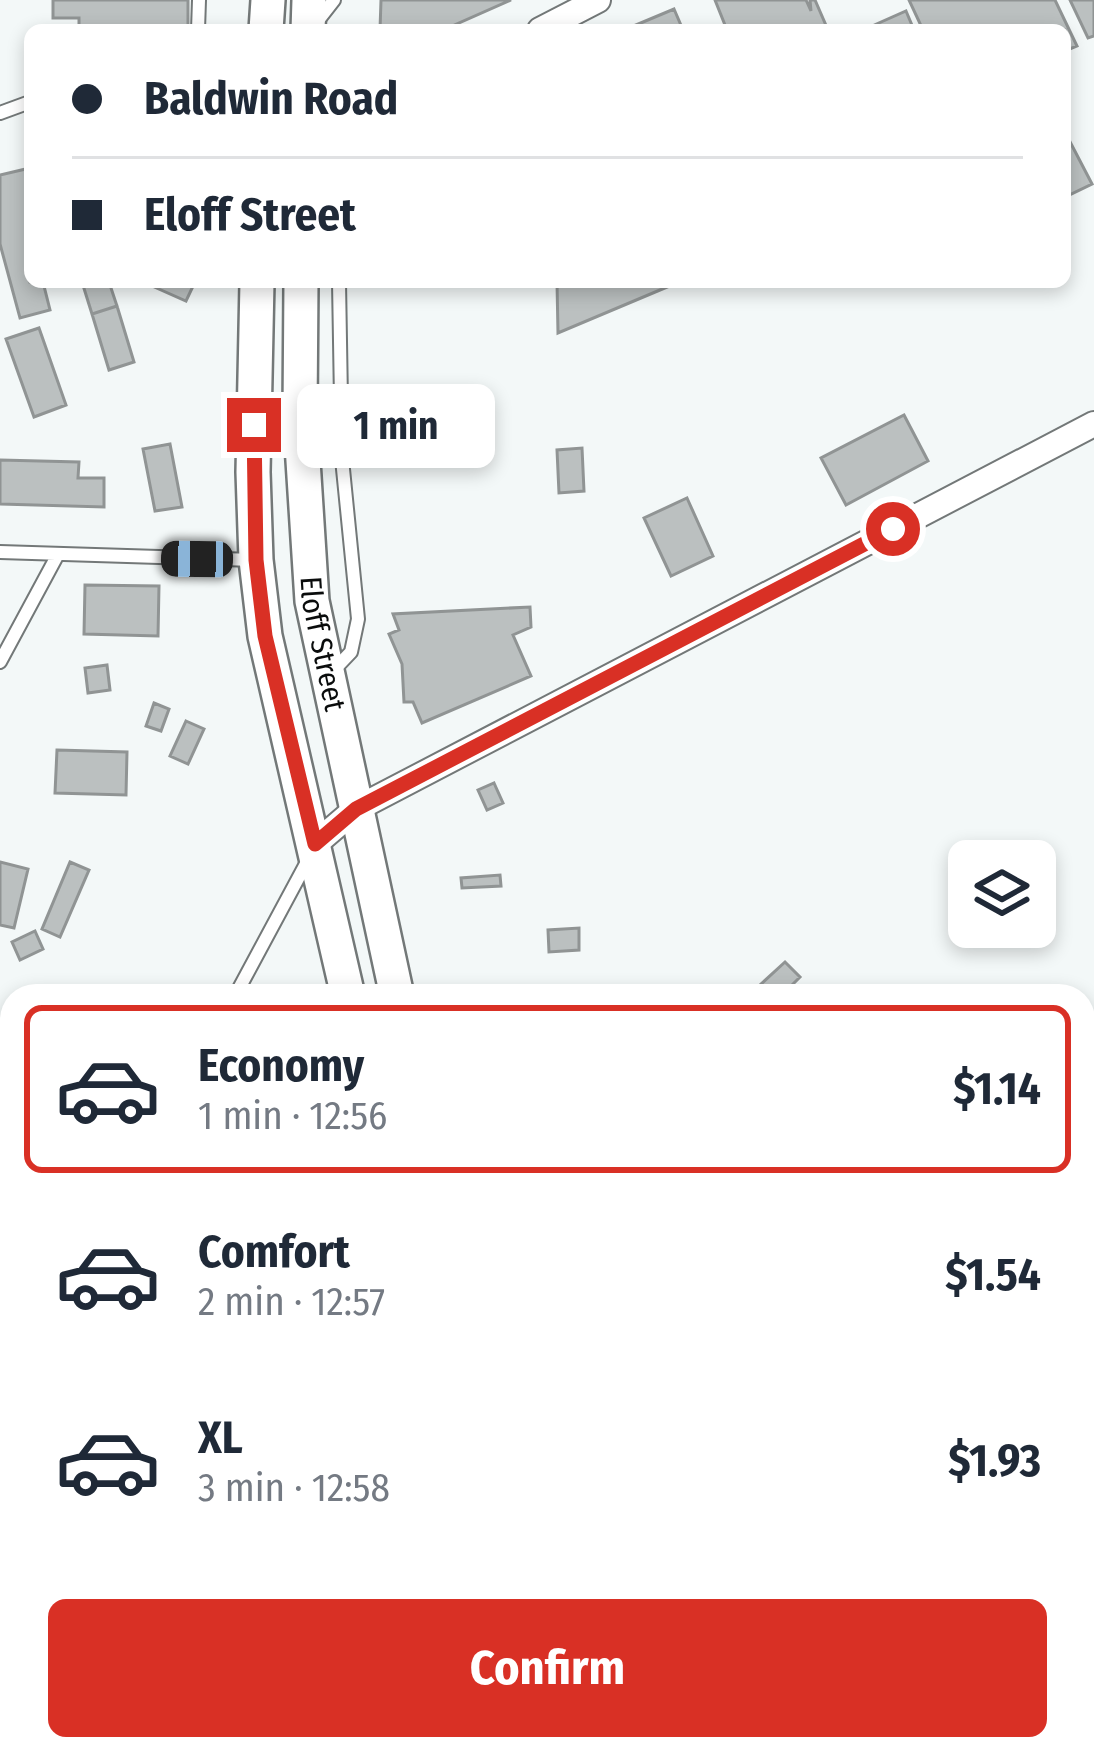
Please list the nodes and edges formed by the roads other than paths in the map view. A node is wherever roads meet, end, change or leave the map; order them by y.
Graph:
1 (334, 0) edge
2 (598, 0) edge
3 (315, 24) edge
4 (552, 24) edge
5 (257, 288) edge
6 (301, 288) edge
7 (339, 288) edge
8 (1094, 424) edge
9 (0, 552) edge
10 (58, 556) junction
11 (256, 560) junction
12 (0, 662) edge
13 (328, 676) junction
14 (356, 809) junction
15 (315, 844) junction
16 (242, 984) edge
17 (345, 984) edge
18 (394, 984) edge

1 - 3 lane
2 - 4 street
5 - 11 street, Eloff Street
6 - 13 street, Eloff Street
7 - 13 lane
8 - 14 street
9 - 10 lane
10 - 11 lane
10 - 12 lane
11 - 15 street, Eloff Street
13 - 14 street, Eloff Street
14 - 15 street
14 - 18 street, Eloff Street
15 - 16 lane
15 - 17 street, Eloff Street

